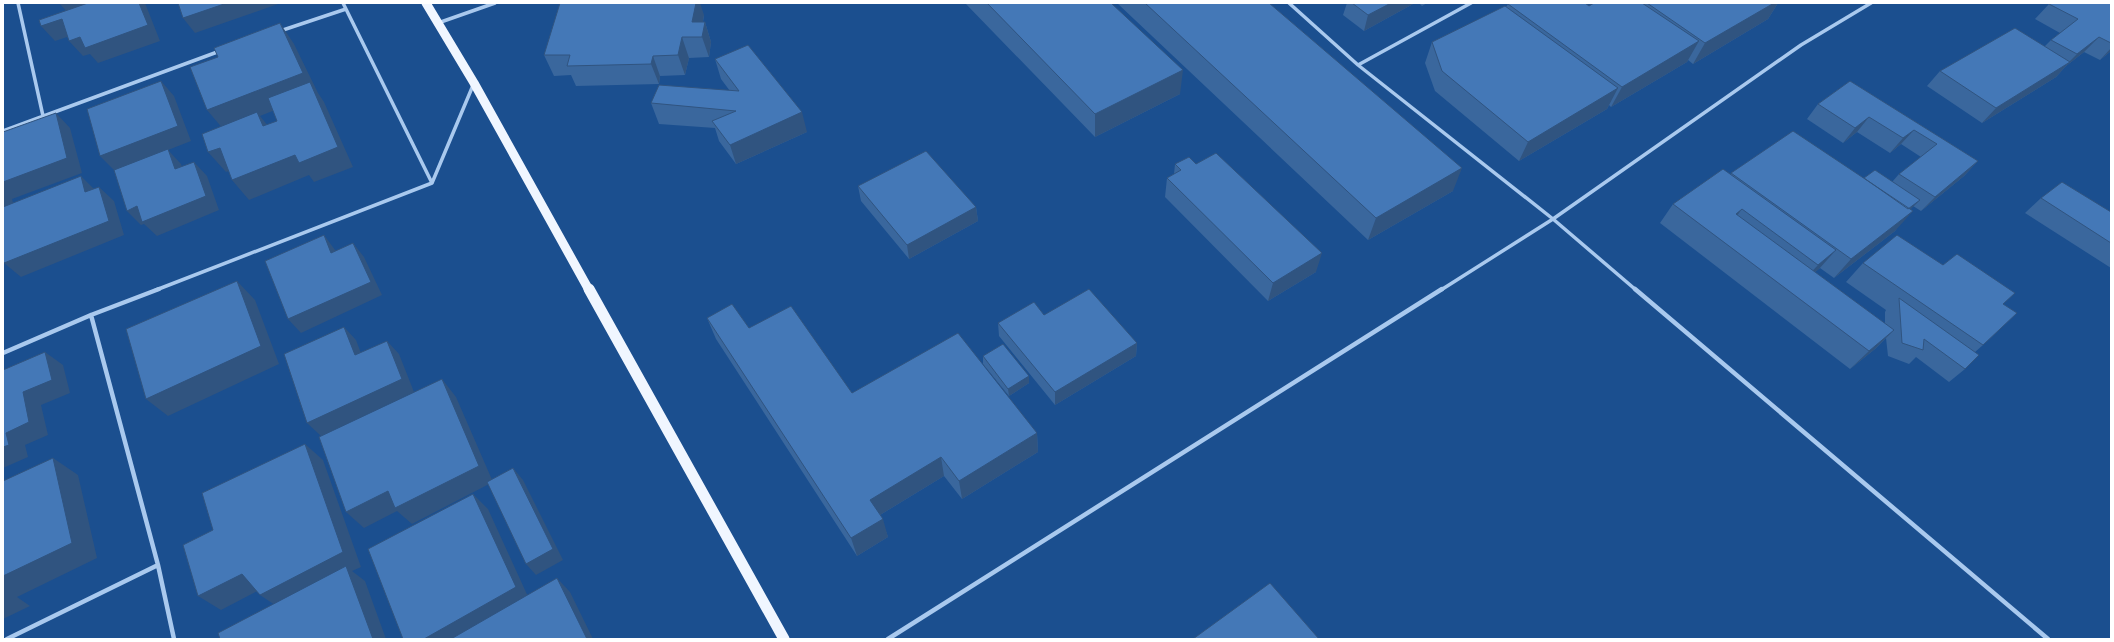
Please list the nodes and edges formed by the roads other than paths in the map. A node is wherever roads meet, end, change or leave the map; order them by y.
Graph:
1 (18, 3) edge
2 (343, 3) edge
3 (426, 3) edge
4 (495, 3) edge
5 (1288, 3) edge
6 (1471, 3) edge
7 (1871, 3) edge
8 (346, 9) junction
9 (437, 24) junction
10 (272, 34) edge
11 (228, 48) edge
12 (1358, 65) junction
13 (474, 83) junction
14 (43, 116) junction
15 (3, 131) edge
16 (432, 183) junction
17 (1553, 219) junction
18 (91, 315) junction
19 (3, 353) edge
20 (158, 566) junction
21 (7, 639) edge
22 (174, 639) edge
23 (784, 639) edge
24 (888, 639) edge
25 (2048, 639) edge

1 - 14 street
2 - 8 street
3 - 9 main road
4 - 9 street
5 - 12 street
6 - 12 street
7 - 17 street
8 - 10 street
8 - 16 street
9 - 13 main road
11 - 14 street
12 - 17 street
13 - 16 street
13 - 23 main road
14 - 15 street
16 - 18 street
17 - 24 street
17 - 25 street
18 - 19 street
18 - 20 street
20 - 21 street
20 - 22 street

